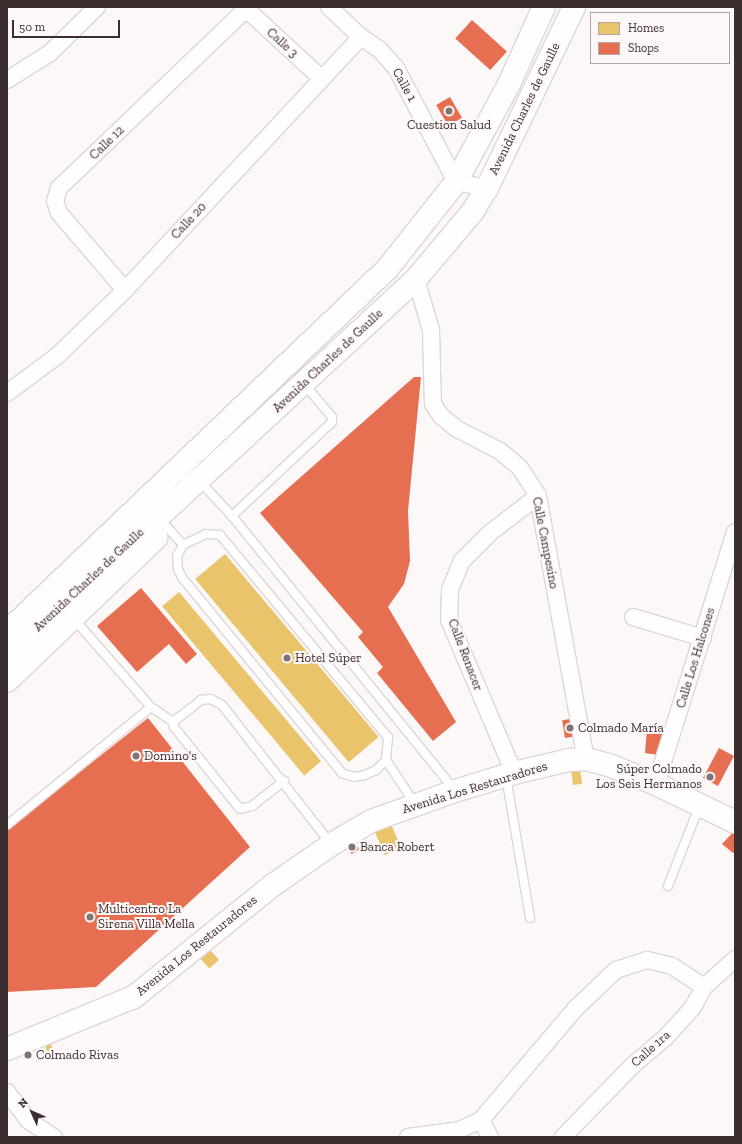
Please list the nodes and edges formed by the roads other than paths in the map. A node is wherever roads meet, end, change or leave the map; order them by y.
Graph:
1 (97, 7) edge
2 (329, 7) edge
3 (544, 7) edge
4 (574, 7) edge
5 (245, 8) edge
6 (361, 37) junction
7 (321, 78) junction
8 (7, 80) edge
9 (456, 182) junction
10 (487, 188) junction
11 (416, 279) junction
12 (125, 290) junction
13 (304, 384) junction
14 (7, 393) edge
15 (206, 458) junction
16 (206, 488) junction
17 (538, 496) junction
18 (232, 516) junction
19 (167, 528) junction
20 (735, 532) edge
21 (183, 545) junction
22 (7, 612) edge
23 (633, 617) dead end
24 (74, 619) junction
25 (7, 632) edge
26 (703, 638) junction
27 (7, 657) edge
28 (7, 681) edge
29 (151, 707) junction
30 (173, 722) junction
31 (586, 759) junction
32 (386, 760) junction
33 (510, 774) junction
34 (284, 781) junction
35 (656, 784) junction
36 (455, 791) junction
37 (415, 804) junction
38 (699, 806) junction
39 (735, 822) edge
40 (7, 825) edge
41 (332, 844) junction
42 (668, 886) dead end
43 (530, 918) dead end
44 (735, 960) edge
45 (704, 987) junction
46 (7, 1049) edge
47 (7, 1092) edge
48 (481, 1120) junction
49 (54, 1137) edge
50 (408, 1137) edge
51 (490, 1137) edge
52 (563, 1137) edge

1 - 8 street
2 - 6 street, Calle 1
3 - 9 main road, Avenida Charles de Gaulle
4 - 10 main road, Avenida Charles de Gaulle
5 - 7 street, Calle 3
5 - 12 street, Calle 12
6 - 7 street, Calle 20
6 - 9 street, Calle 1
7 - 12 street, Calle 20
9 - 10 street
9 - 15 main road, Avenida Charles de Gaulle
10 - 11 main road, Avenida Charles de Gaulle
11 - 13 main road, Avenida Charles de Gaulle
11 - 17 street, Calle Campesino
12 - 14 street, Calle 20
13 - 15 main road, Avenida Charles de Gaulle
13 - 18 lane
15 - 16 main road
15 - 22 main road
15 - 25 main road, Avenida Charles de Gaulle
15 - 27 main road, Avenida Charles de Gaulle
16 - 18 lane
16 - 19 main road
17 - 31 street, Calle Campesino
17 - 33 street, Calle Renacer
18 - 36 lane
19 - 21 lane
19 - 24 main road
20 - 26 street, Calle Los Halcones
21 - 32 lane
21 - 32 lane
23 - 26 street
24 - 28 main road
24 - 29 lane
26 - 35 street, Calle Los Halcones
29 - 30 lane
29 - 40 lane
30 - 34 lane
30 - 34 lane
31 - 33 main road, Avenida Los Restauradores
31 - 35 main road, Avenida Los Restauradores
32 - 37 lane
33 - 36 main road, Avenida Los Restauradores
33 - 43 lane
34 - 41 lane
35 - 38 main road, Avenida Los Restauradores
36 - 37 main road, Avenida Los Restauradores
37 - 41 main road, Avenida Los Restauradores
38 - 39 main road, Avenida Los Restauradores
38 - 42 lane
41 - 46 main road, Avenida Los Restauradores
44 - 45 street, Calle 1ra
45 - 48 street
45 - 52 street, Calle 1ra
47 - 49 street
48 - 50 street
48 - 51 street

